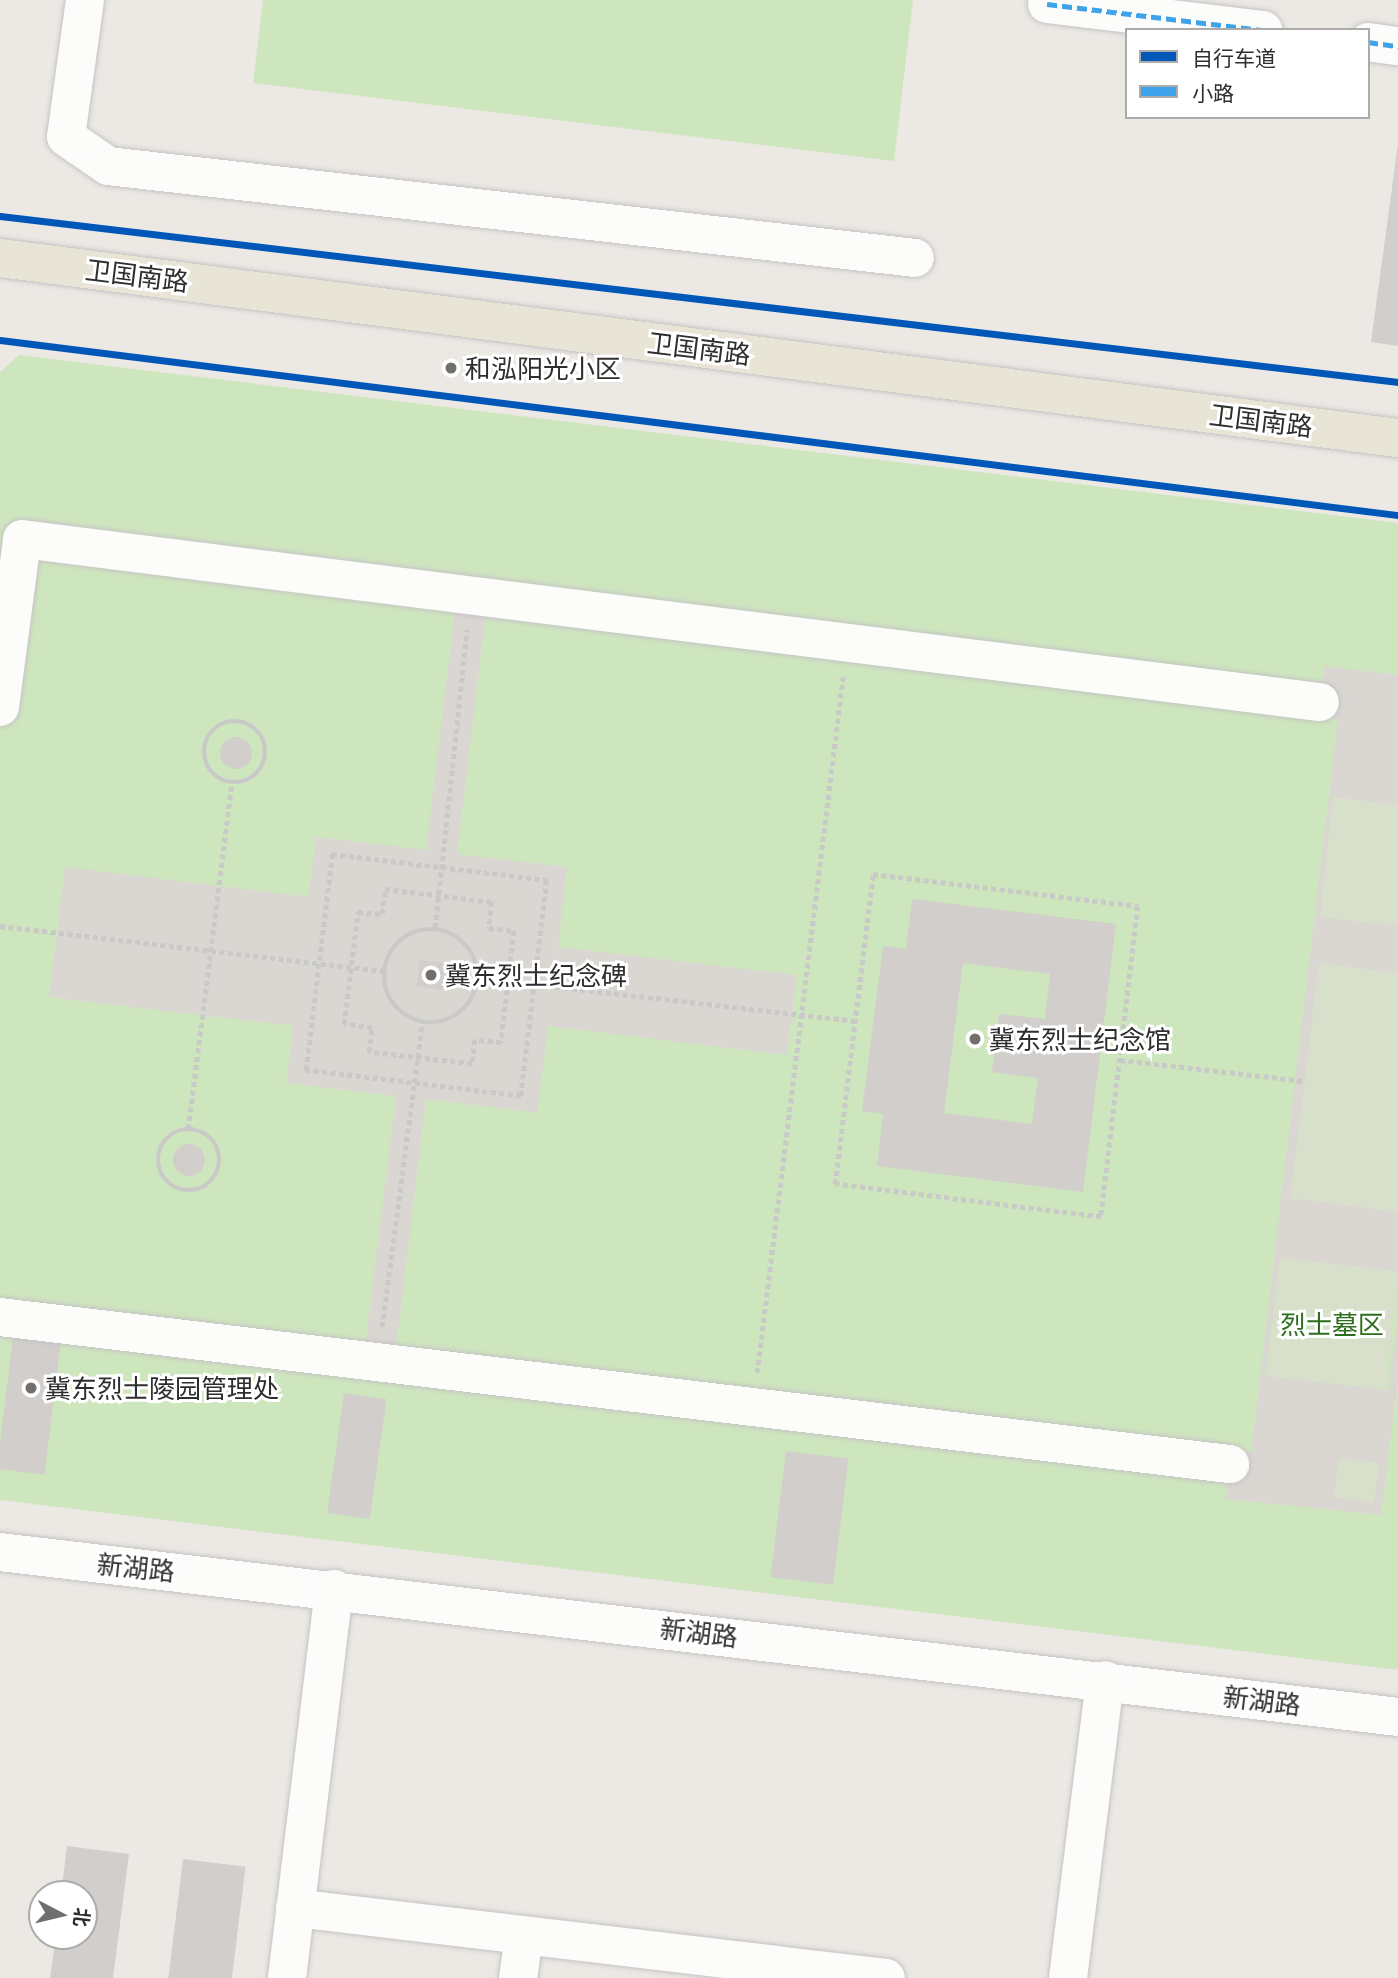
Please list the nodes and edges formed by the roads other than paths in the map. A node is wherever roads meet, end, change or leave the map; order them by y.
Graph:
1 (85, 0) edge
2 (1047, 4) dead end
3 (1246, 28) edge
4 (1370, 42) edge
5 (1398, 46) edge
6 (0, 258) edge
7 (915, 258) dead end
8 (1398, 438) edge
9 (1320, 702) dead end
10 (0, 707) edge
11 (0, 1317) edge
12 (1230, 1464) dead end
13 (0, 1552) edge
14 (334, 1589) junction
15 (1105, 1680) junction
16 (1398, 1717) edge
17 (295, 1908) junction
18 (524, 1936) junction
19 (1058, 1975) edge
20 (286, 1978) edge
21 (518, 1978) edge
22 (886, 1978) edge

1 - 7 street
2 - 3 street
4 - 5 street
6 - 8 main road, 卫国南路
9 - 10 street
11 - 12 street
13 - 14 street, 新湖路
14 - 15 street, 新湖路
14 - 17 street
15 - 16 street, 新湖路
15 - 19 street
17 - 18 street
17 - 20 street
18 - 21 street
18 - 22 street

